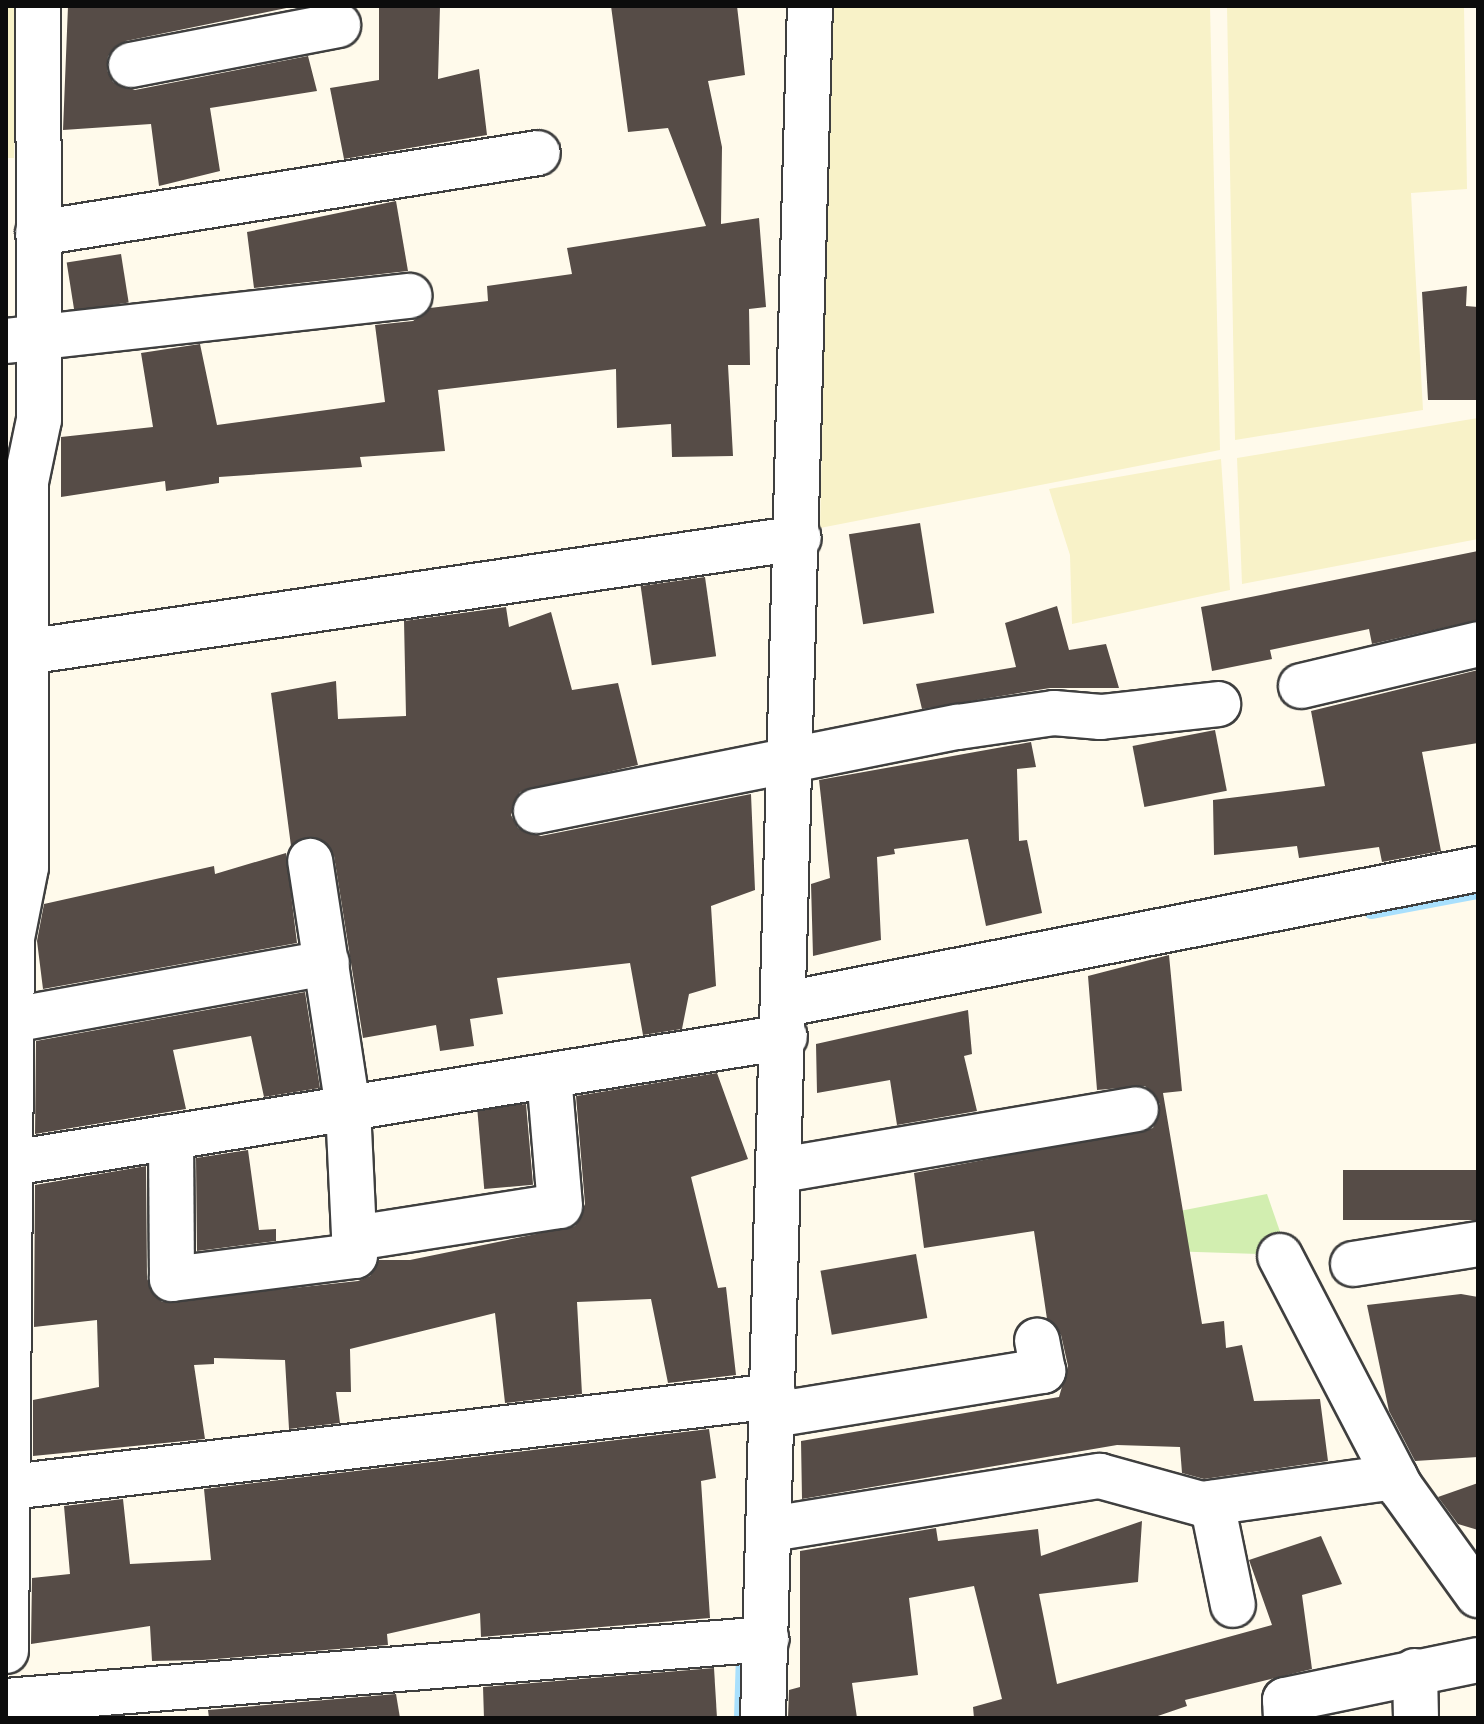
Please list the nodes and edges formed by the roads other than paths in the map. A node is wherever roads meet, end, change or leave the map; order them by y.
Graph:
1 (38, 6) edge
2 (810, 6) edge
3 (338, 29) edge
4 (131, 65) dead end
5 (538, 153) dead end
6 (38, 233) junction
7 (409, 296) dead end
8 (22, 340) edge
9 (799, 538) junction
10 (1478, 644) edge
11 (26, 652) junction
12 (1301, 686) dead end
13 (1218, 704) dead end
14 (792, 764) junction
15 (16, 789) edge
16 (536, 811) dead end
17 (310, 861) dead end
18 (1478, 869) edge
19 (327, 963) junction
20 (12, 1020) junction
21 (786, 1021) junction
22 (549, 1076) junction
23 (348, 1108) junction
24 (1136, 1109) dead end
25 (171, 1137) junction
26 (10, 1153) edge
27 (781, 1170) junction
28 (355, 1238) junction
29 (1478, 1244) edge
30 (1280, 1256) dead end
31 (1353, 1264) dead end
32 (1037, 1341) dead end
33 (773, 1406) junction
34 (8, 1441) edge
35 (1395, 1477) junction
36 (11, 1487) junction
37 (1212, 1503) junction
38 (771, 1529) junction
39 (1478, 1595) edge
40 (1233, 1605) dead end
41 (766, 1639) junction
42 (6, 1651) edge
43 (1478, 1660) edge
44 (1415, 1671) junction
45 (6, 1701) edge
46 (763, 1718) edge
47 (1286, 1718) edge
48 (1416, 1718) edge

1 - 6 street
2 - 9 street
3 - 4 street
5 - 6 street
6 - 8 street
7 - 8 street
8 - 11 street
9 - 11 street
9 - 14 street
10 - 12 street
11 - 15 street
13 - 14 street
14 - 16 street
14 - 21 street
15 - 20 street
17 - 19 street
18 - 21 street
19 - 20 street
19 - 23 street
20 - 26 street
21 - 22 street
21 - 27 street
22 - 23 street
22 - 28 street
23 - 25 street
23 - 28 street
24 - 27 street
25 - 26 street
25 - 28 street
26 - 34 street
27 - 33 street
29 - 31 street
30 - 35 street
32 - 33 street
33 - 36 street
33 - 38 street
34 - 36 street
35 - 37 street
35 - 39 street
36 - 42 street
37 - 38 street
37 - 40 street
38 - 41 street
41 - 45 street
41 - 46 street
43 - 44 street
44 - 47 street
44 - 48 street

